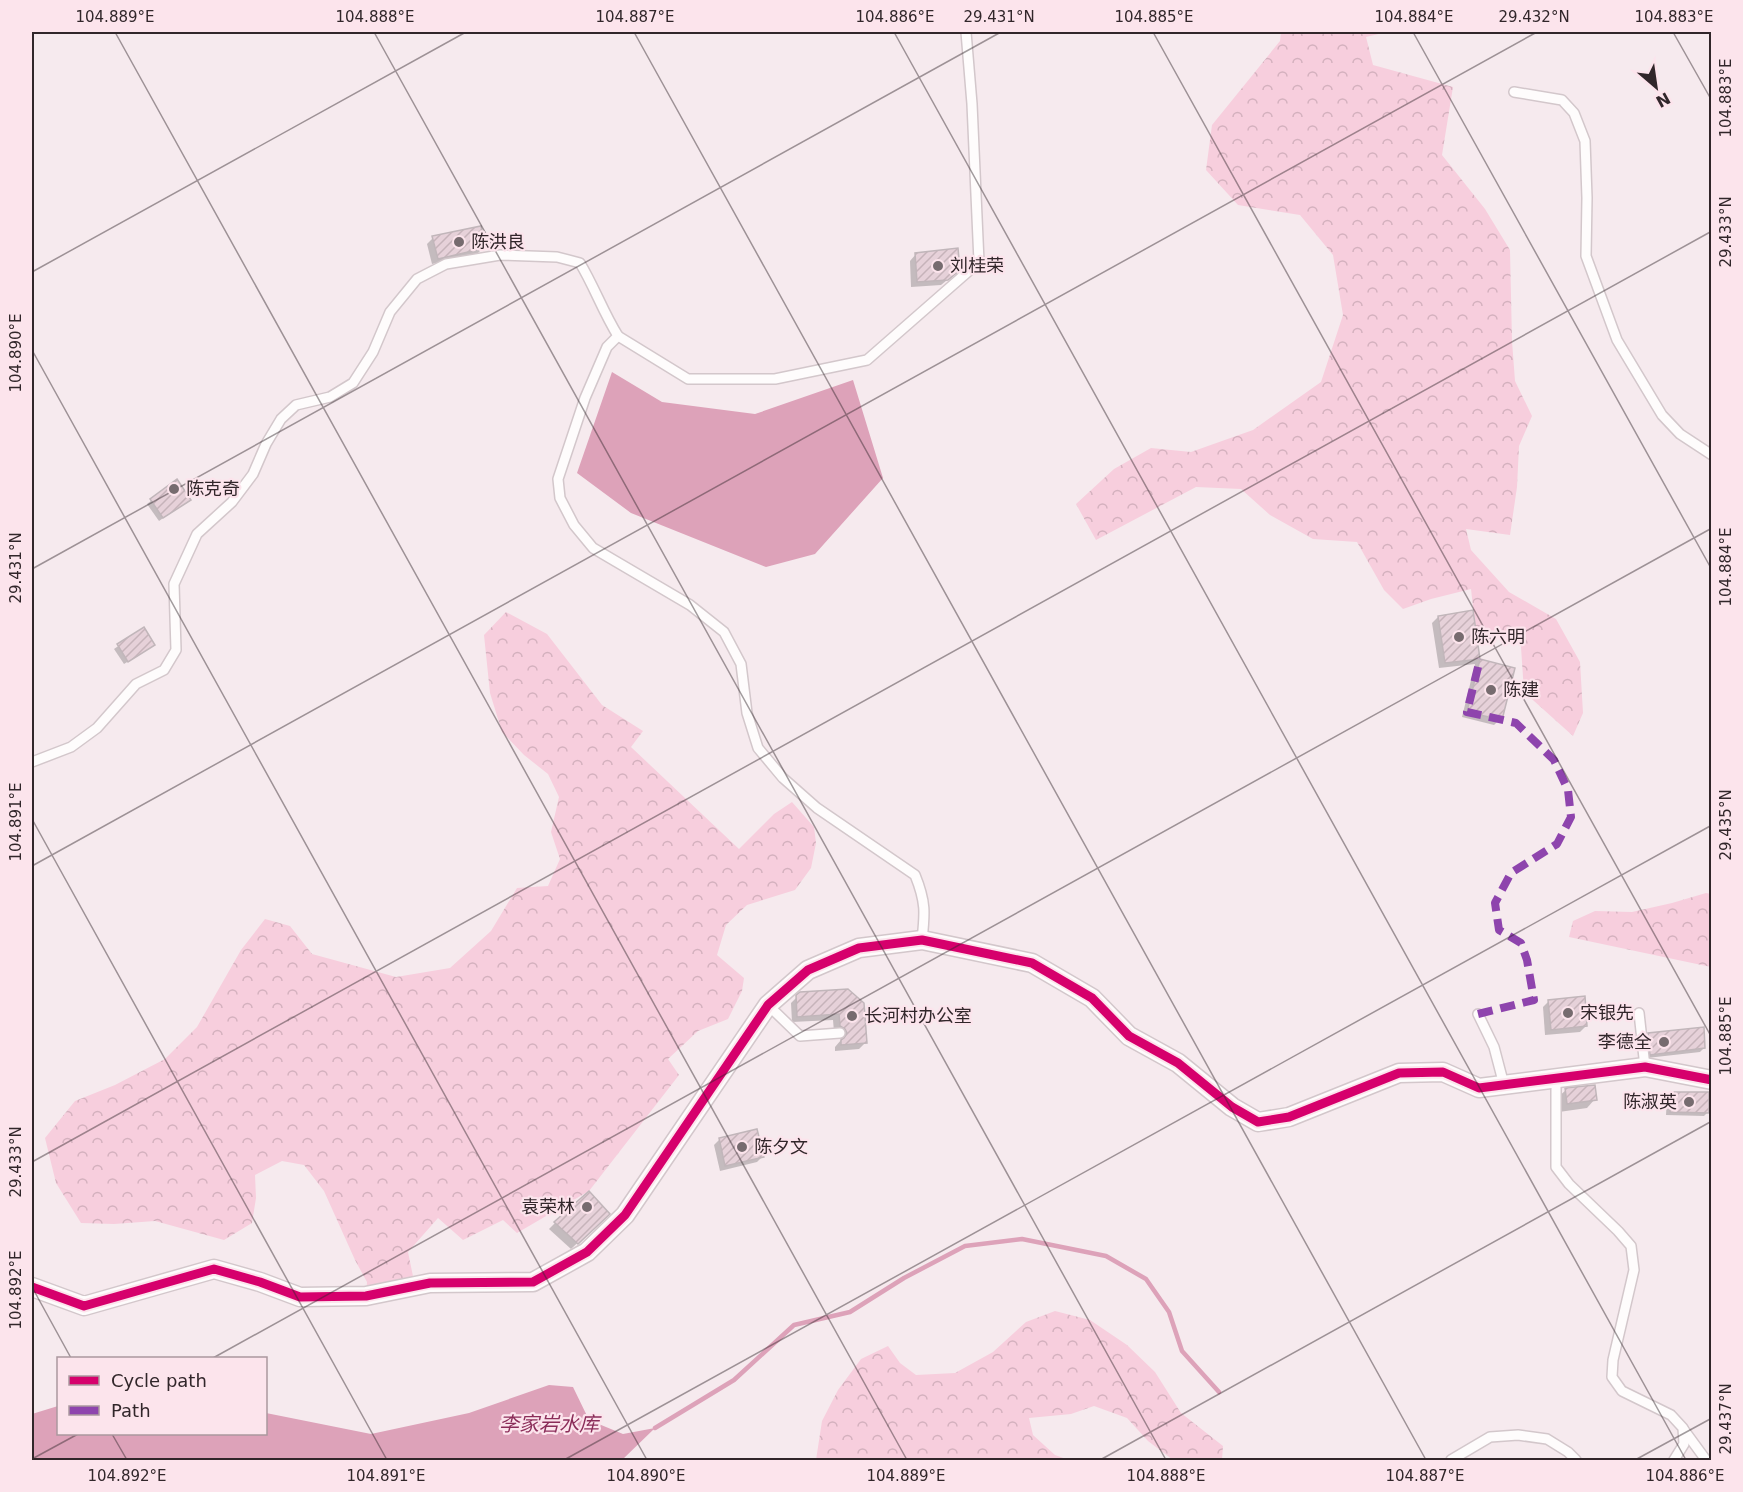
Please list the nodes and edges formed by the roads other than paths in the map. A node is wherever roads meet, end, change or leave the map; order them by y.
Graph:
1 (966, 32) edge
2 (1514, 92) dead end
3 (618, 336) junction
4 (1712, 455) edge
5 (32, 762) edge
6 (922, 940) junction
7 (768, 1005) junction
8 (1639, 1013) dead end
9 (1478, 1014) dead end
10 (840, 1032) dead end
11 (1645, 1067) junction
12 (1556, 1078) junction
13 (1712, 1080) edge
14 (1504, 1084) junction
15 (32, 1287) edge
16 (1683, 1428) junction
17 (1451, 1461) edge
18 (1576, 1461) edge
19 (1674, 1461) edge
20 (1706, 1461) edge

1 - 3 lane
2 - 4 lane
3 - 5 lane
3 - 6 lane
6 - 7 street
6 - 14 street
7 - 10 lane
7 - 15 street
8 - 11 lane
9 - 14 lane
11 - 12 street
11 - 13 street
12 - 14 street
12 - 16 lane
16 - 19 lane
16 - 20 lane
17 - 18 lane

